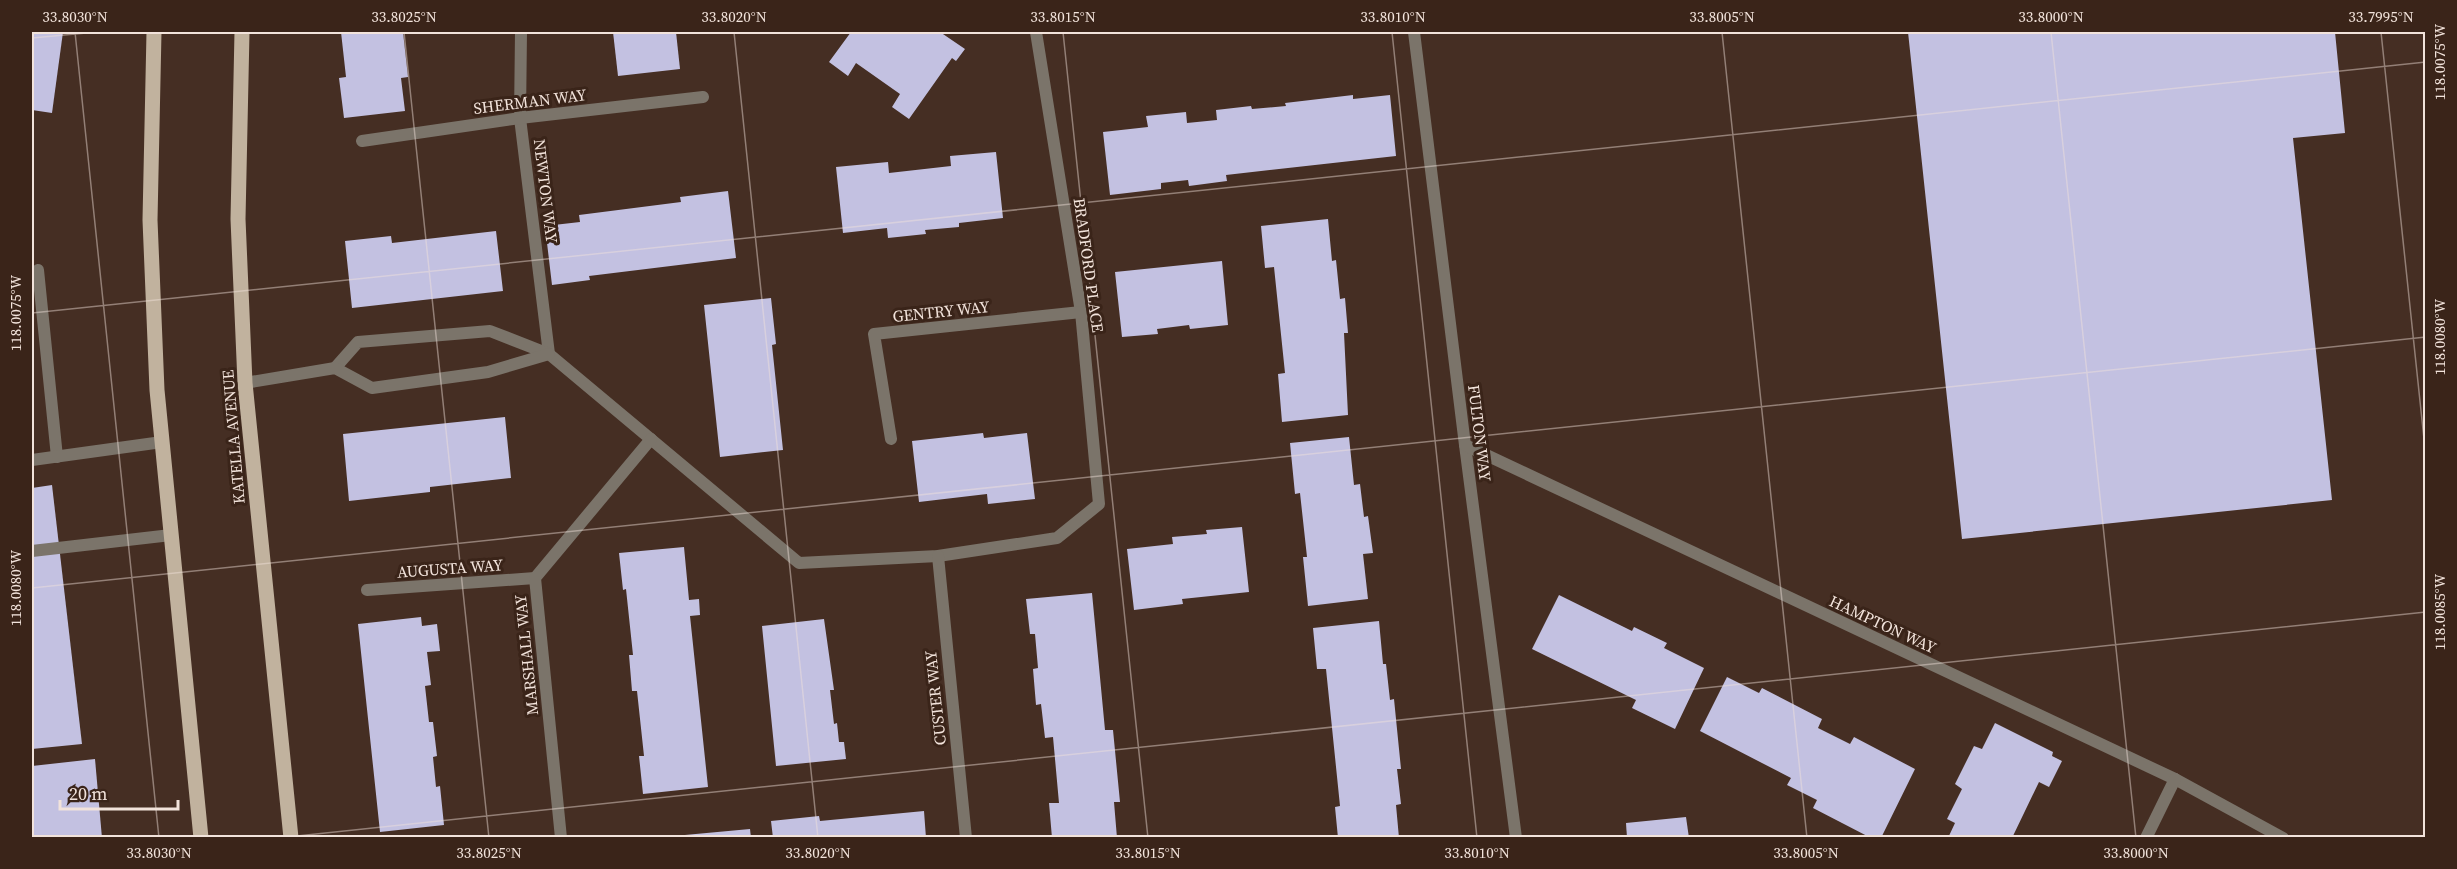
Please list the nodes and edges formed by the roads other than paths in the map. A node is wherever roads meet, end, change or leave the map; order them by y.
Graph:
1 (154, 32) edge
2 (242, 32) edge
3 (521, 32) edge
4 (1035, 32) edge
5 (1414, 32) edge
6 (703, 97) dead end
7 (520, 118) junction
8 (362, 141) dead end
9 (38, 270) dead end
10 (1081, 312) junction
11 (549, 354) junction
12 (335, 368) junction
13 (245, 383) junction
14 (651, 439) junction
15 (891, 439) dead end
16 (162, 442) junction
17 (1465, 446) junction
18 (57, 456) junction
19 (32, 460) edge
20 (171, 535) junction
21 (32, 551) edge
22 (938, 556) junction
23 (535, 578) junction
24 (367, 590) dead end
25 (2175, 779) junction
26 (201, 837) edge
27 (291, 837) edge
28 (561, 837) edge
29 (966, 837) edge
30 (1516, 837) edge
31 (2146, 837) edge
32 (2283, 837) edge

1 - 16 main road
2 - 13 main road, KATELLA AVENUE
3 - 7 street, NEWTON WAY
4 - 10 street, BRADFORD PLACE
5 - 17 street, FULTON WAY
6 - 7 street, SHERMAN WAY
7 - 8 street, SHERMAN WAY
7 - 11 street, NEWTON WAY
9 - 18 street
10 - 15 street, GENTRY WAY
10 - 22 street, BRADFORD PLACE
11 - 12 street
11 - 12 street
11 - 14 street
12 - 13 street
13 - 27 main road, KATELLA AVENUE
14 - 22 street
14 - 23 street, MARSHALL WAY
16 - 18 street
16 - 20 main road
17 - 25 street, HAMPTON WAY
17 - 30 street, FULTON WAY
18 - 19 street
20 - 21 street
20 - 26 main road
22 - 29 street, CUSTER WAY
23 - 24 street, AUGUSTA WAY
23 - 28 street, MARSHALL WAY
25 - 31 street
25 - 32 street, HAMPTON WAY

